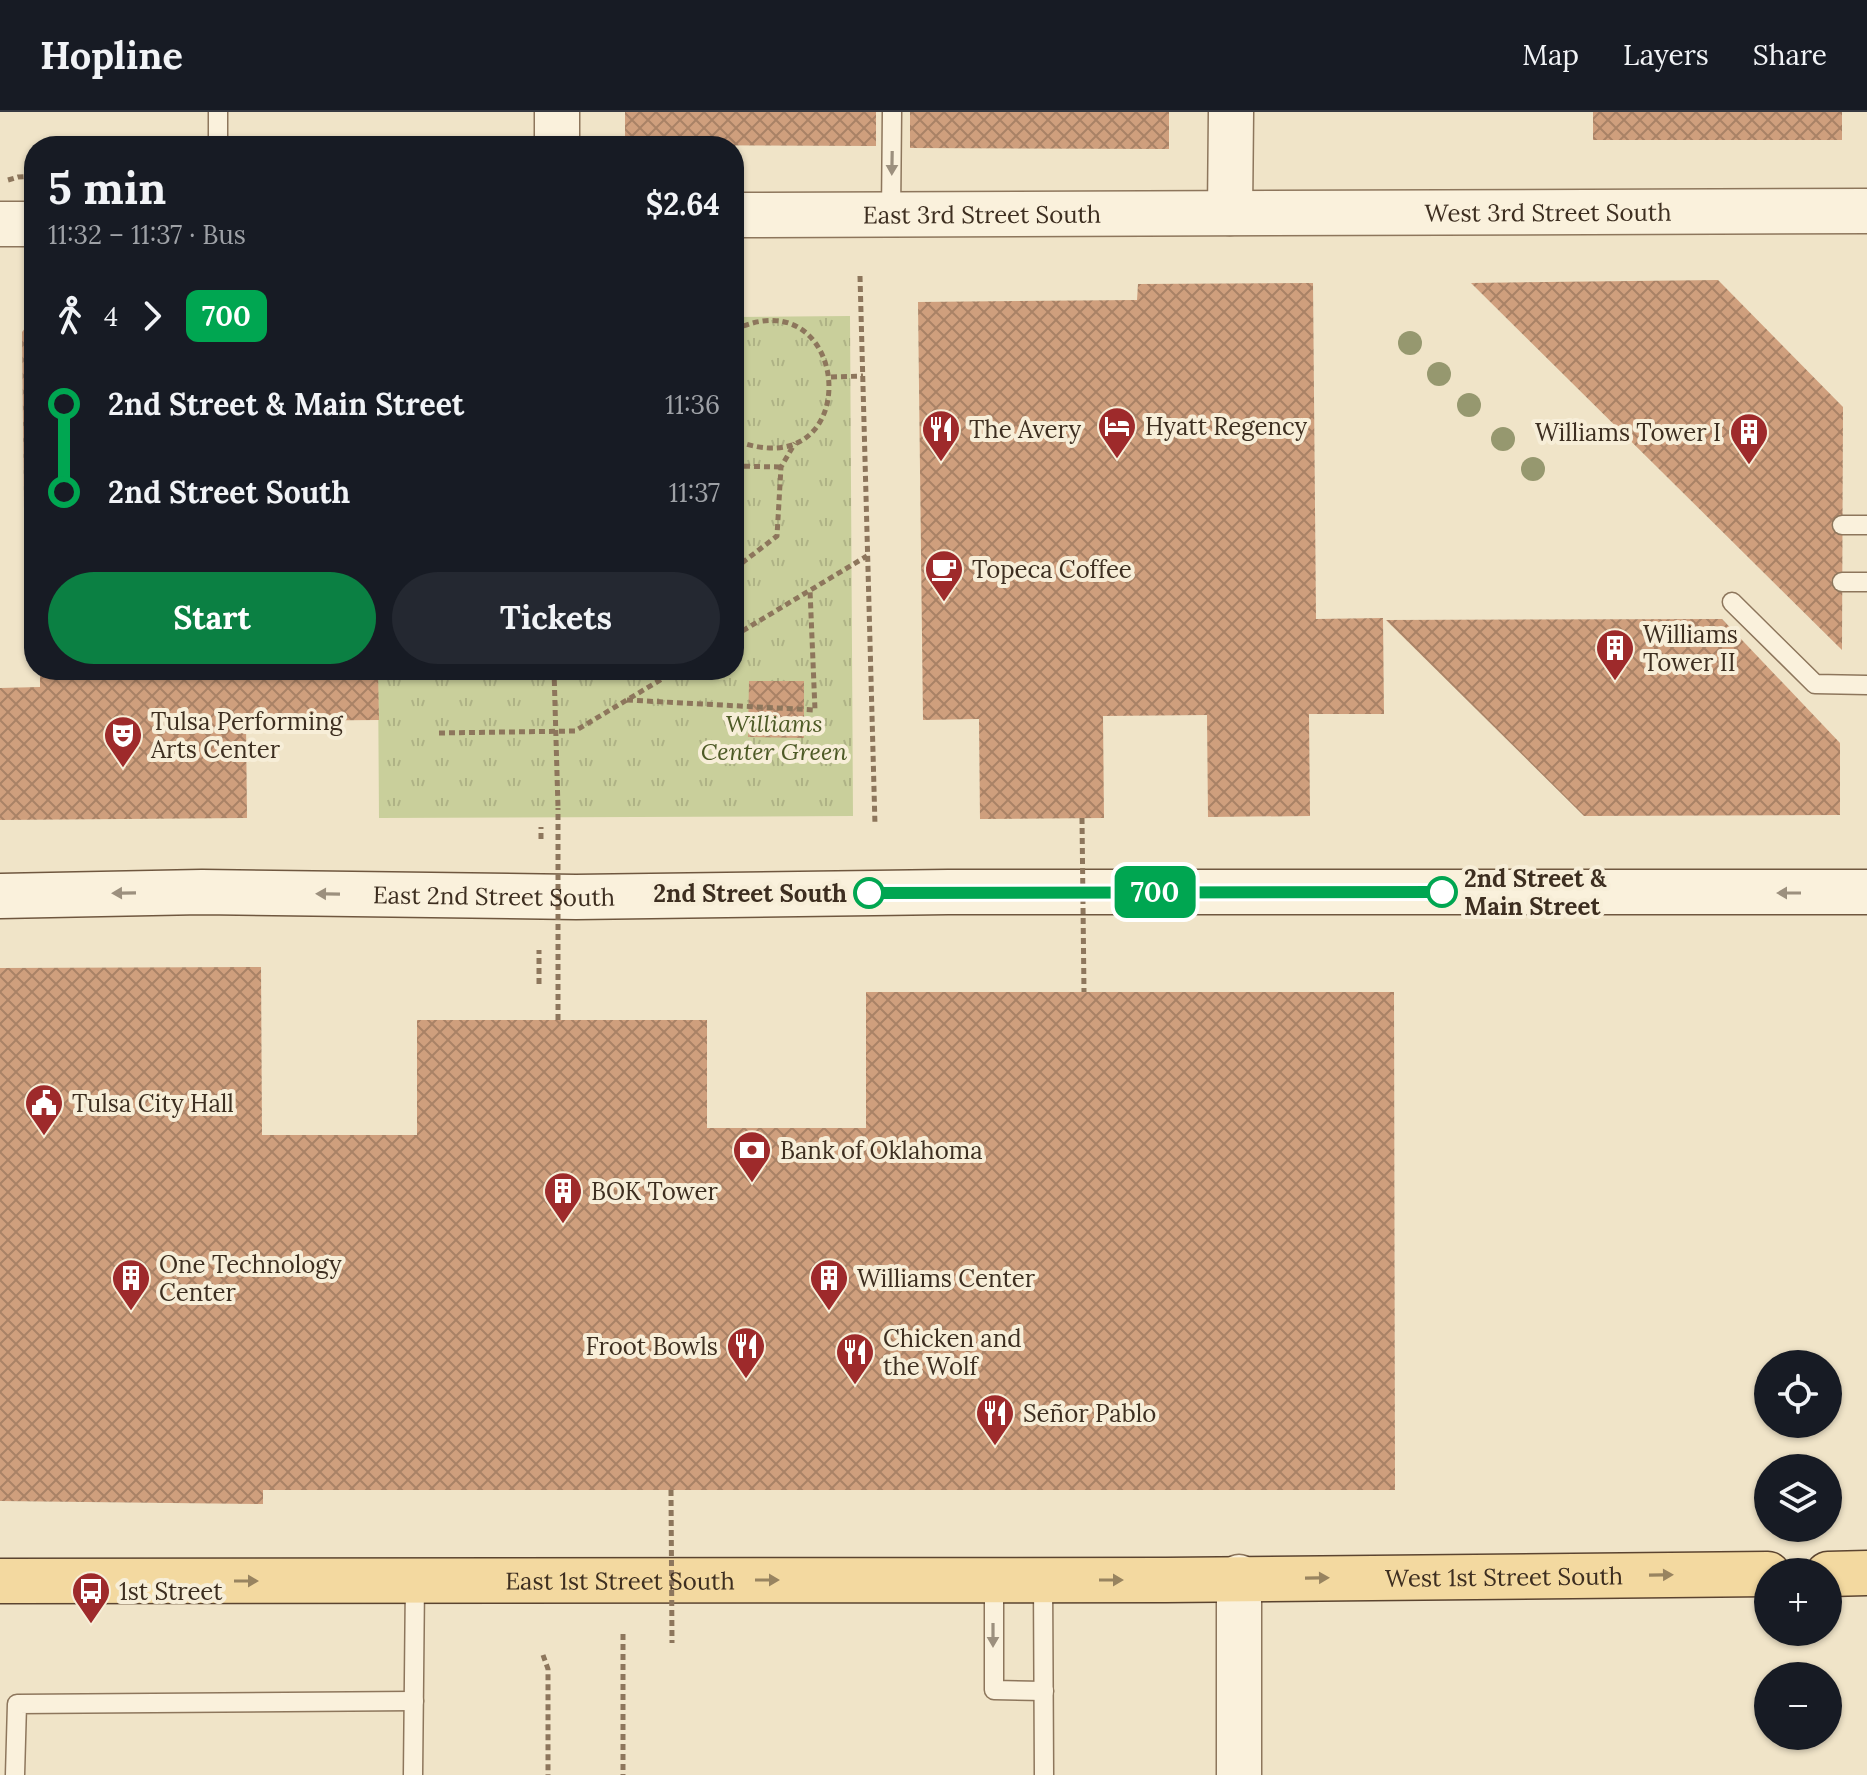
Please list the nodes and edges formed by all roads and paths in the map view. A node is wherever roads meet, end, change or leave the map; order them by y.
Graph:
1 (218, 112) edge
2 (557, 112) edge
3 (892, 112) edge
4 (1231, 112) edge
5 (218, 136) edge
6 (557, 136) edge
7 (24, 177) edge
8 (0, 183) edge
9 (1867, 211) edge
10 (1230, 213) junction
11 (891, 214) junction
12 (744, 215) edge
13 (0, 224) edge
14 (24, 224) edge
15 (860, 276) dead end
16 (744, 326) edge
17 (863, 376) junction
18 (831, 377) junction
19 (795, 443) junction
20 (744, 444) edge
21 (744, 466) edge
22 (781, 467) junction
23 (1842, 525) dead end
24 (1867, 525) edge
25 (868, 555) junction
26 (744, 561) edge
27 (1842, 582) dead end
28 (1867, 582) edge
29 (810, 590) junction
30 (1732, 602) dead end
31 (744, 630) edge
32 (554, 680) edge
33 (660, 680) edge
34 (1867, 685) edge
35 (627, 700) junction
36 (439, 733) dead end
37 (557, 733) junction
38 (1082, 818) dead end
39 (875, 825) dead end
40 (541, 827) dead end
41 (541, 839) dead end
42 (1867, 892) edge
43 (0, 896) edge
44 (539, 950) dead end
45 (539, 984) dead end
46 (1084, 992) dead end
47 (558, 1020) dead end
48 (671, 1490) dead end
49 (1867, 1573) edge
50 (1754, 1574) edge
51 (1842, 1574) edge
52 (1239, 1577) junction
53 (994, 1580) junction
54 (1043, 1580) junction
55 (0, 1581) edge
56 (415, 1581) junction
57 (623, 1634) dead end
58 (672, 1643) dead end
59 (543, 1655) dead end
60 (1044, 1691) junction
61 (414, 1701) junction
62 (15, 1775) edge
63 (413, 1775) edge
64 (548, 1775) edge
65 (623, 1775) edge
66 (1044, 1775) edge
67 (1239, 1775) edge

1 - 5 lane
2 - 6 main road
3 -> 11 lane
4 - 10 main road
7 - 8 path
9 - 10 main road, West 3rd Street South
10 - 11 main road, East 3rd Street South
11 - 12 main road, East 3rd Street South
13 - 14 main road
15 - 17 path
16 - 18 path
17 - 18 path
17 - 25 path
18 - 19 path
19 - 20 path
19 - 22 path
21 - 22 path
22 - 26 path
23 - 24 lane
25 - 29 path
25 - 39 path
27 - 28 lane
29 - 31 path
29 - 35 path
30 - 34 lane
32 - 37 path
33 - 35 path
35 - 37 path
36 - 37 path
37 - 47 path, bridge
38 - 46 path, bridge
40 - 41 path
42 -> 43 main road, East 2nd Street South
44 - 45 path
48 - 58 path, bridge
49 - 51 main road
52 -> 50 main road, West 1st Street South
54 -> 52 main road, East 1st Street South
52 - 67 main road
53 - 54 main road, East 1st Street South
56 -> 53 main road, East 1st Street South
53 -> 60 lane
54 - 60 lane
55 -> 56 main road, East 1st Street South
56 - 61 lane
57 - 65 path
59 - 64 path
60 - 66 lane
61 - 62 lane
61 - 63 lane

